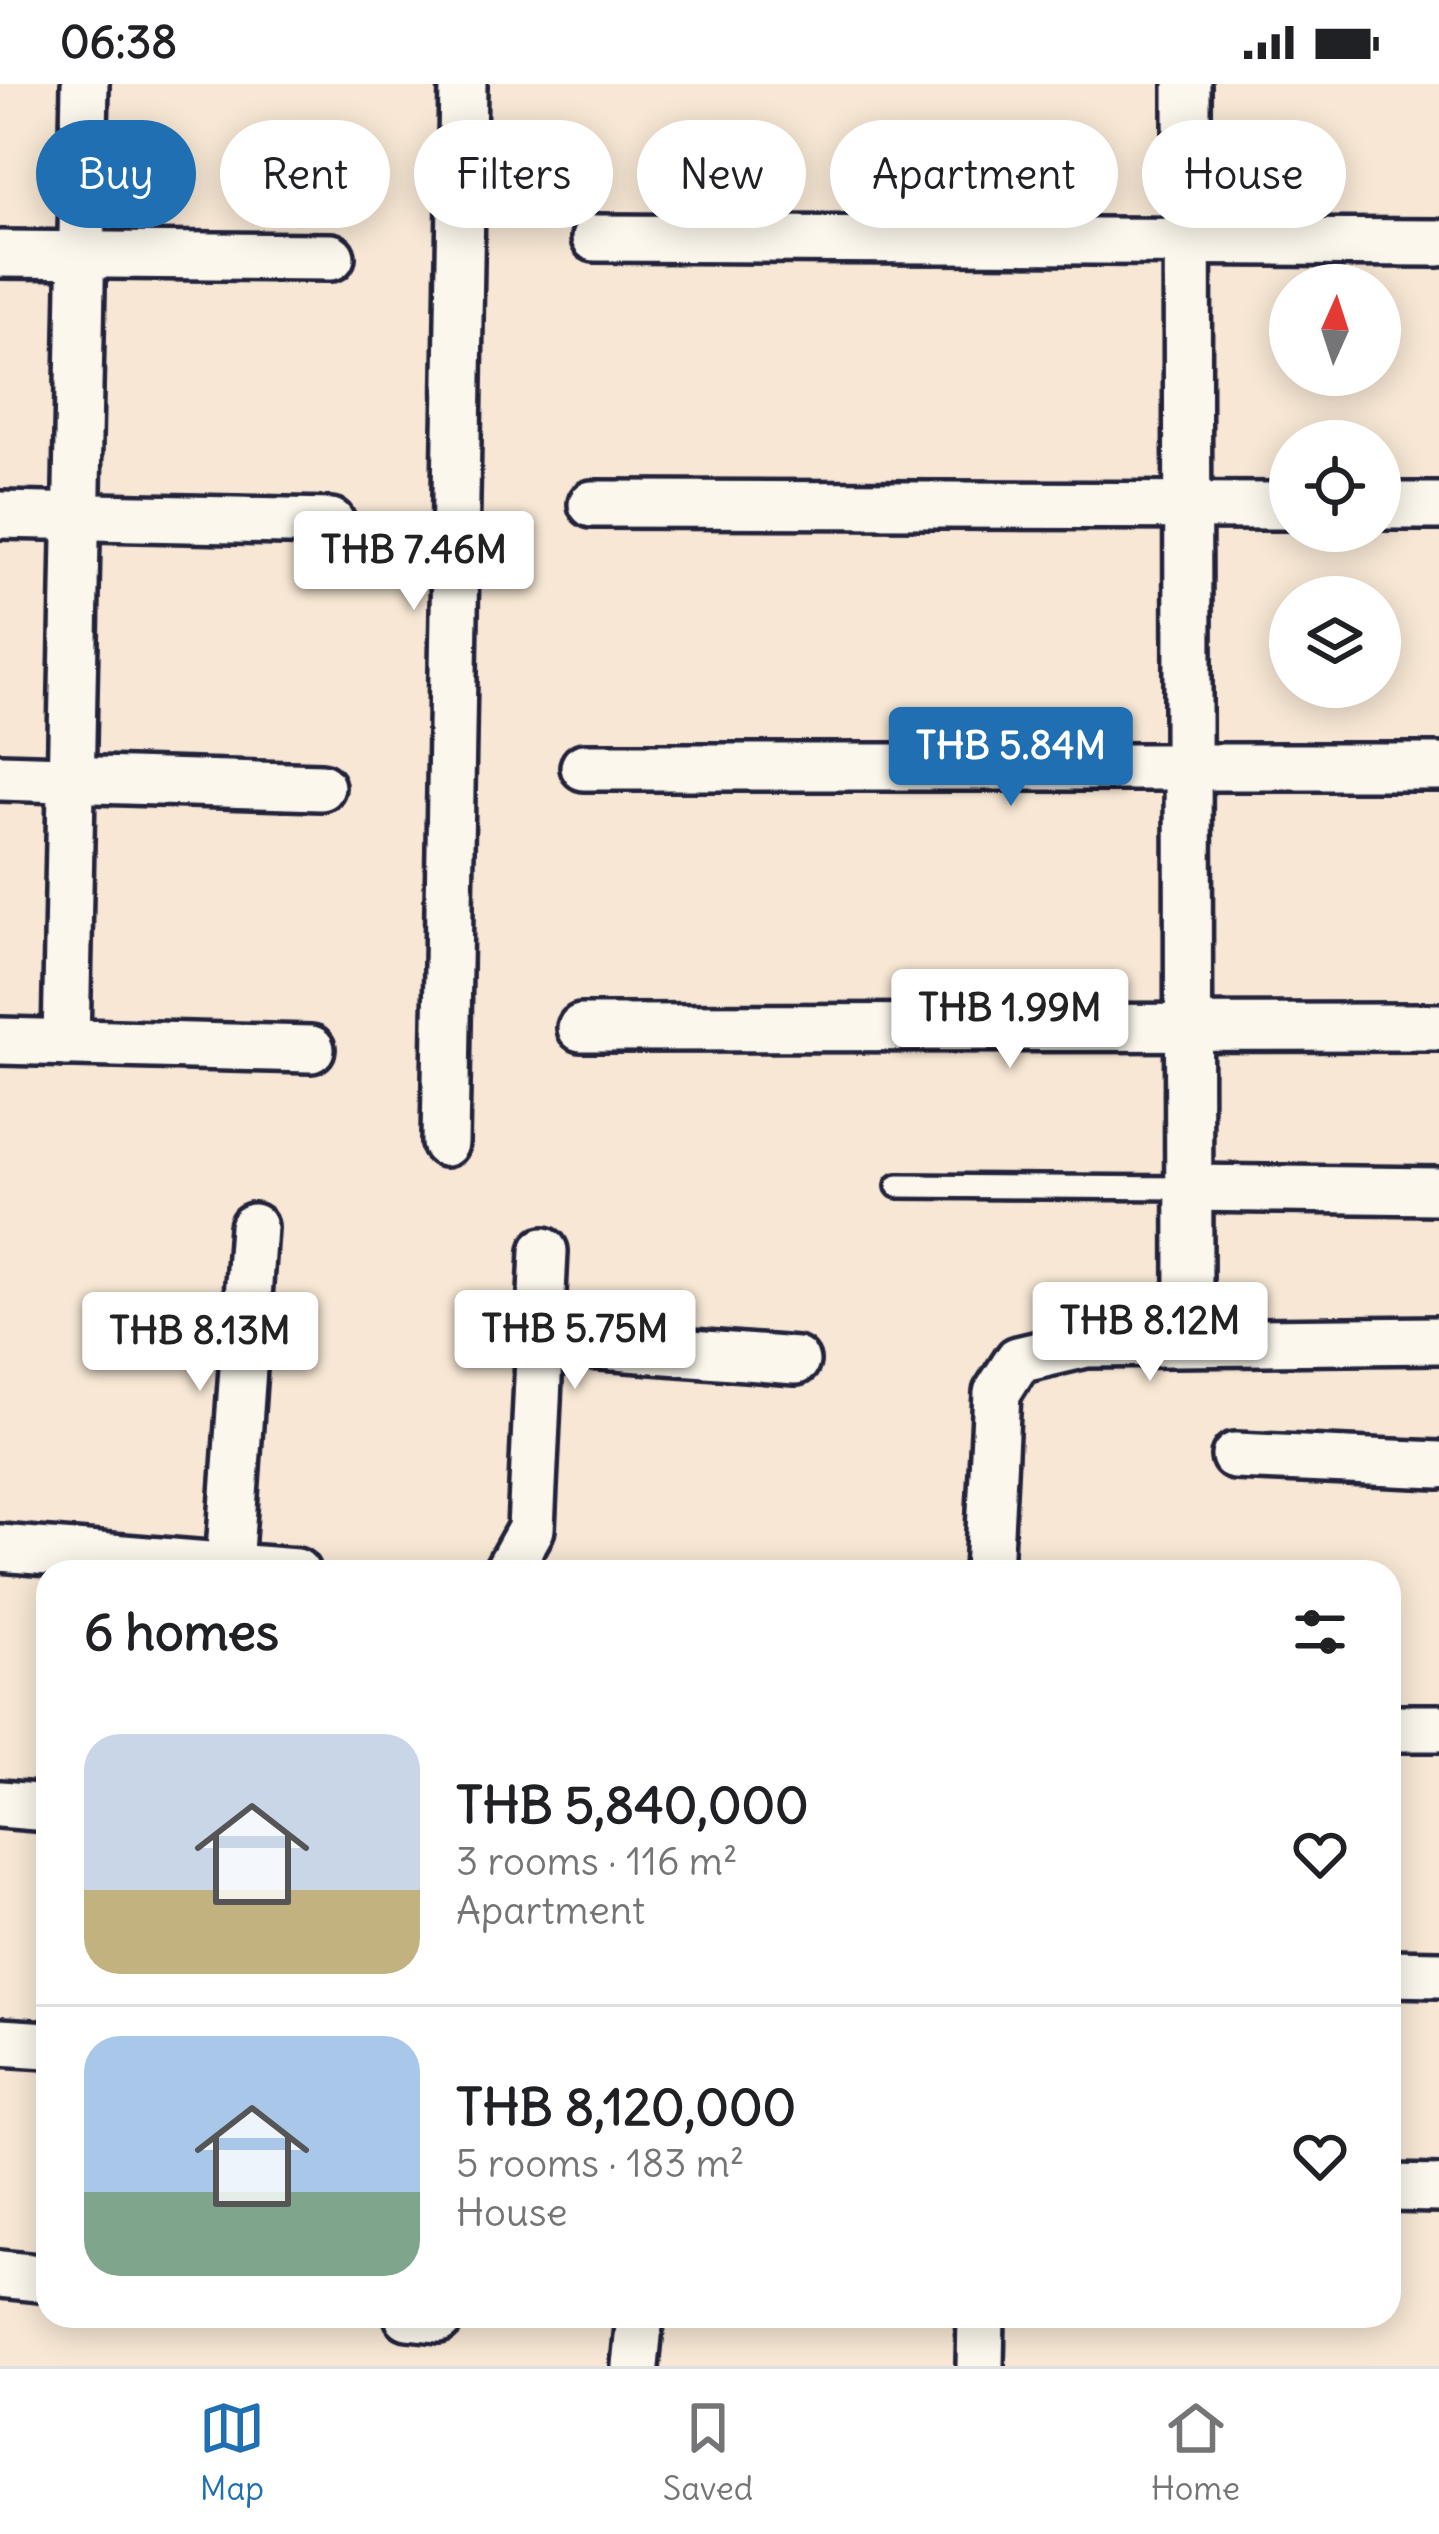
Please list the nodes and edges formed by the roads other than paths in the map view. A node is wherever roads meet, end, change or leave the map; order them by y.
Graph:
1 (85, 84) edge
2 (464, 84) edge
3 (1187, 84) edge
4 (595, 238) dead end
5 (1188, 244) junction
6 (1439, 244) edge
7 (0, 254) edge
8 (80, 256) junction
9 (331, 257) dead end
10 (592, 504) dead end
11 (1188, 506) junction
12 (1269, 506) edge
13 (1401, 506) edge
14 (1439, 506) edge
15 (0, 514) edge
16 (76, 516) junction
17 (331, 522) dead end
18 (584, 767) dead end
19 (1439, 767) edge
20 (1188, 769) junction
21 (0, 777) edge
22 (71, 778) junction
23 (321, 787) dead end
24 (1439, 1027) edge
25 (581, 1028) dead end
26 (1188, 1031) junction
27 (0, 1041) edge
28 (66, 1043) junction
29 (311, 1049) dead end
30 (445, 1143) dead end
31 (898, 1186) dead end
32 (1188, 1188) junction
33 (1439, 1191) edge
34 (253, 1228) dead end
35 (544, 1251) dead end
36 (1189, 1319) dead end
37 (1439, 1340) edge
38 (536, 1341) junction
39 (796, 1361) dead end
40 (1235, 1456) dead end
41 (1439, 1466) edge
42 (0, 1548) edge
43 (145, 1560) edge
44 (229, 1560) edge
45 (513, 1560) edge
46 (989, 1560) edge
47 (1401, 1728) edge
48 (1439, 1728) edge
49 (0, 1804) edge
50 (36, 1807) edge
51 (1401, 1973) edge
52 (1439, 1974) edge
53 (0, 2042) edge
54 (36, 2044) edge
55 (1401, 2188) edge
56 (1439, 2189) edge
57 (0, 2274) edge
58 (36, 2278) edge
59 (639, 2328) edge
60 (981, 2328) edge
61 (635, 2366) edge
62 (980, 2366) edge

1 - 8 street
2 - 30 street
3 - 5 street
4 - 5 street
5 - 6 street
5 - 11 street
7 - 8 street
8 - 9 street
8 - 16 street
10 - 11 street
11 - 12 street
11 - 20 street
13 - 14 street
15 - 16 street
16 - 17 street
16 - 22 street
18 - 20 street
19 - 20 street
20 - 26 street
21 - 22 street
22 - 23 street
22 - 28 street
24 - 26 street
25 - 26 street
26 - 32 street
27 - 28 street
28 - 29 street
31 - 32 lane
32 - 33 street
32 - 36 street
34 - 44 street
35 - 38 street
37 - 46 street
38 - 39 street
38 - 45 street
40 - 41 street
42 - 43 street
47 - 48 street
49 - 50 street
51 - 52 street
53 - 54 street
55 - 56 street
57 - 58 street
59 - 61 street
60 - 62 street

